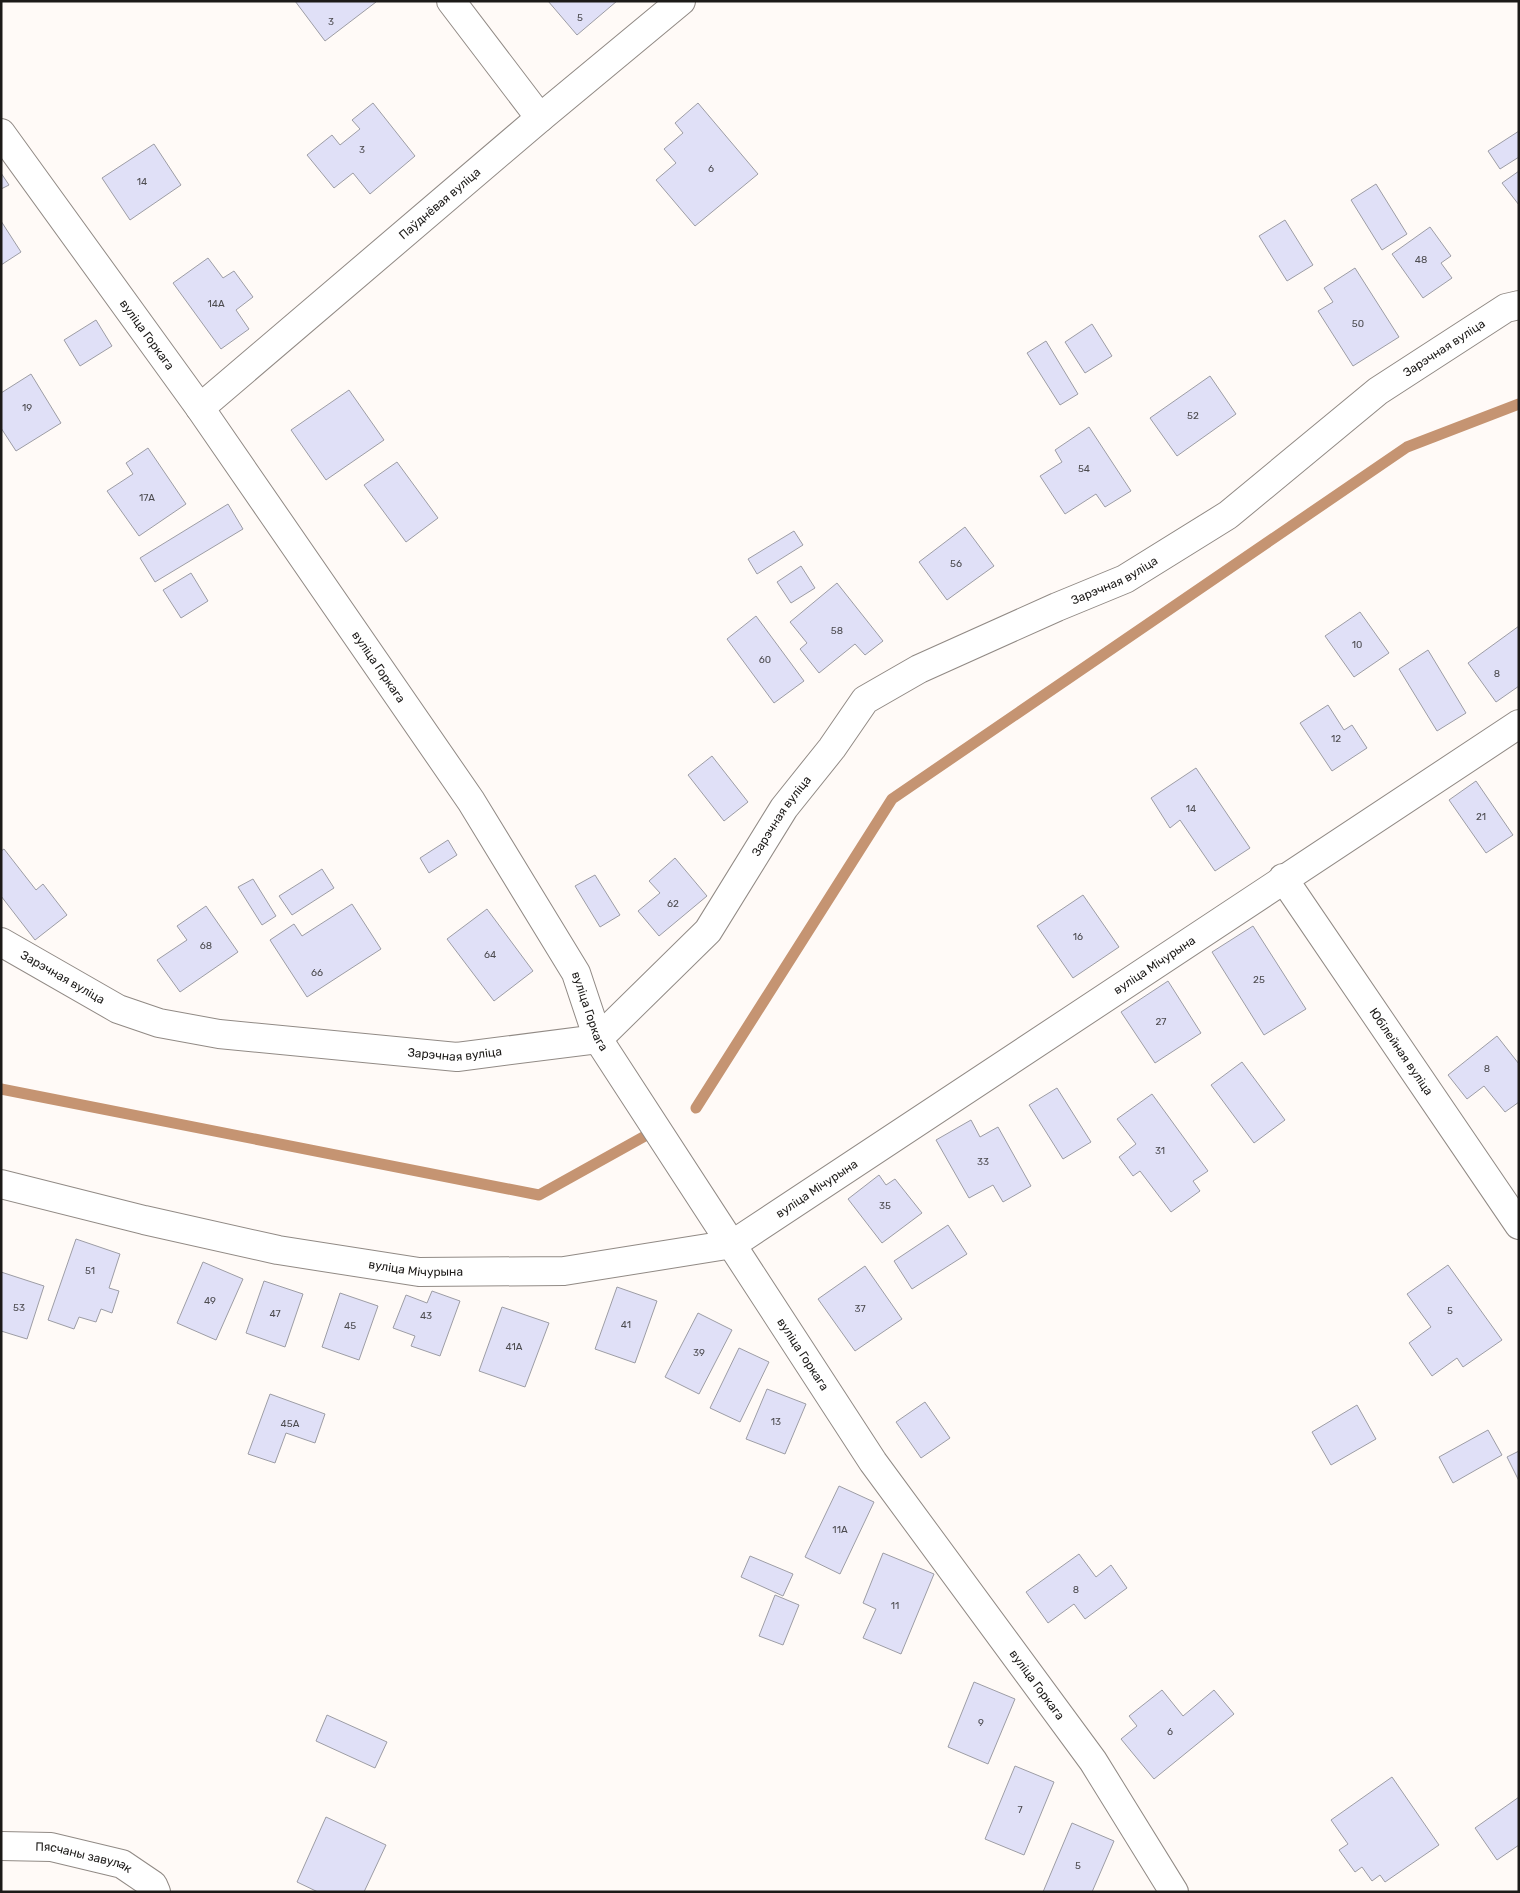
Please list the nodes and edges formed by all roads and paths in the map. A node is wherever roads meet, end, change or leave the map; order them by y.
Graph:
1 (450, 1) edge
2 (681, 1) edge
3 (540, 118) junction
4 (1, 133) edge
5 (1519, 304) edge
6 (200, 408) junction
7 (1519, 724) edge
8 (1283, 878) junction
9 (1, 942) edge
10 (598, 1039) junction
11 (1, 1184) edge
12 (1519, 1225) edge
13 (733, 1244) junction
14 (1, 1846) edge
15 (156, 1892) edge
16 (1174, 1892) edge

1 - 3 street
2 - 3 street, Паўднёвая вуліца
3 - 6 street, Паўднёвая вуліца
4 - 6 street, вуліца Горкага
5 - 10 street, Зарэчная вуліца
6 - 10 street, вуліца Горкага
7 - 8 street, вуліца Мічурына
8 - 12 street, Юбілейная вуліца
8 - 13 street, вуліца Мічурына
9 - 10 street, Зарэчная вуліца
10 - 13 street, вуліца Горкага
11 - 13 street, вуліца Мічурына
13 - 16 street, вуліца Горкага
14 - 15 street, Пясчаны завулак

